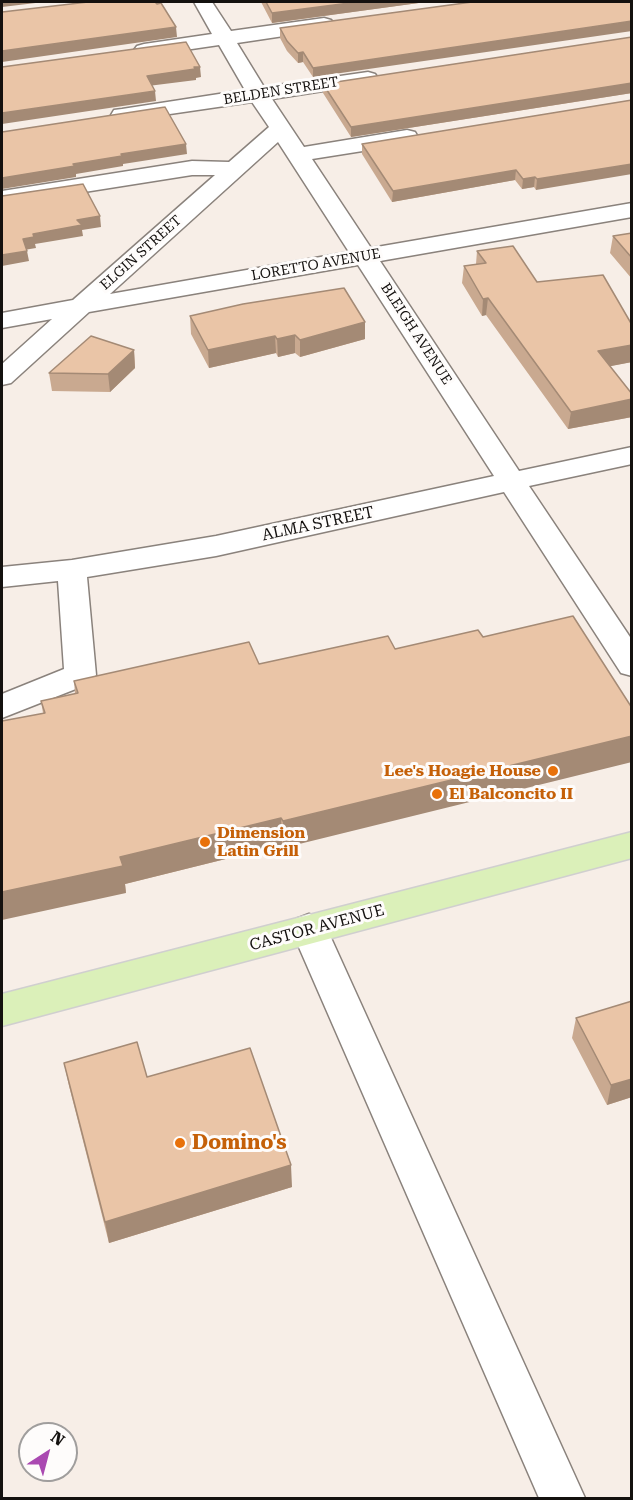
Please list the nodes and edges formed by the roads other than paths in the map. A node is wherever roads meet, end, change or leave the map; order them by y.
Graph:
1 (202, 2) edge
2 (348, 21) edge
3 (226, 39) junction
4 (129, 52) edge
5 (385, 75) edge
6 (258, 94) junction
7 (106, 117) edge
8 (281, 128) junction
9 (424, 134) edge
10 (299, 155) junction
11 (235, 169) junction
12 (2, 198) edge
13 (632, 210) edge
14 (366, 257) junction
15 (82, 306) junction
16 (2, 320) edge
17 (2, 377) edge
18 (632, 455) edge
19 (512, 480) junction
20 (72, 570) junction
21 (2, 577) edge
22 (632, 665) edge
23 (2, 707) edge
24 (632, 845) edge
25 (309, 929) junction
26 (2, 1010) edge
27 (562, 1498) edge

1 - 3 street, BLEIGH AVENUE
2 - 3 street
3 - 4 street
3 - 6 street, BLEIGH AVENUE
5 - 6 street, BELDEN STREET
6 - 7 street, BELDEN STREET
6 - 8 street, BLEIGH AVENUE
8 - 10 street, BLEIGH AVENUE
8 - 11 street, ELGIN STREET
9 - 10 street
10 - 14 street, BLEIGH AVENUE
11 - 12 street
11 - 15 street, ELGIN STREET
13 - 14 street, LORETTO AVENUE
14 - 15 street, LORETTO AVENUE
14 - 19 street, BLEIGH AVENUE
15 - 16 street, LORETTO AVENUE
15 - 17 street, ELGIN STREET
18 - 19 street, ALMA STREET
19 - 20 street, ALMA STREET
19 - 22 street, BLEIGH AVENUE
20 - 21 street, ALMA STREET
20 - 23 street
24 - 25 main road, CASTOR AVENUE
25 - 26 main road, CASTOR AVENUE
25 - 27 street

